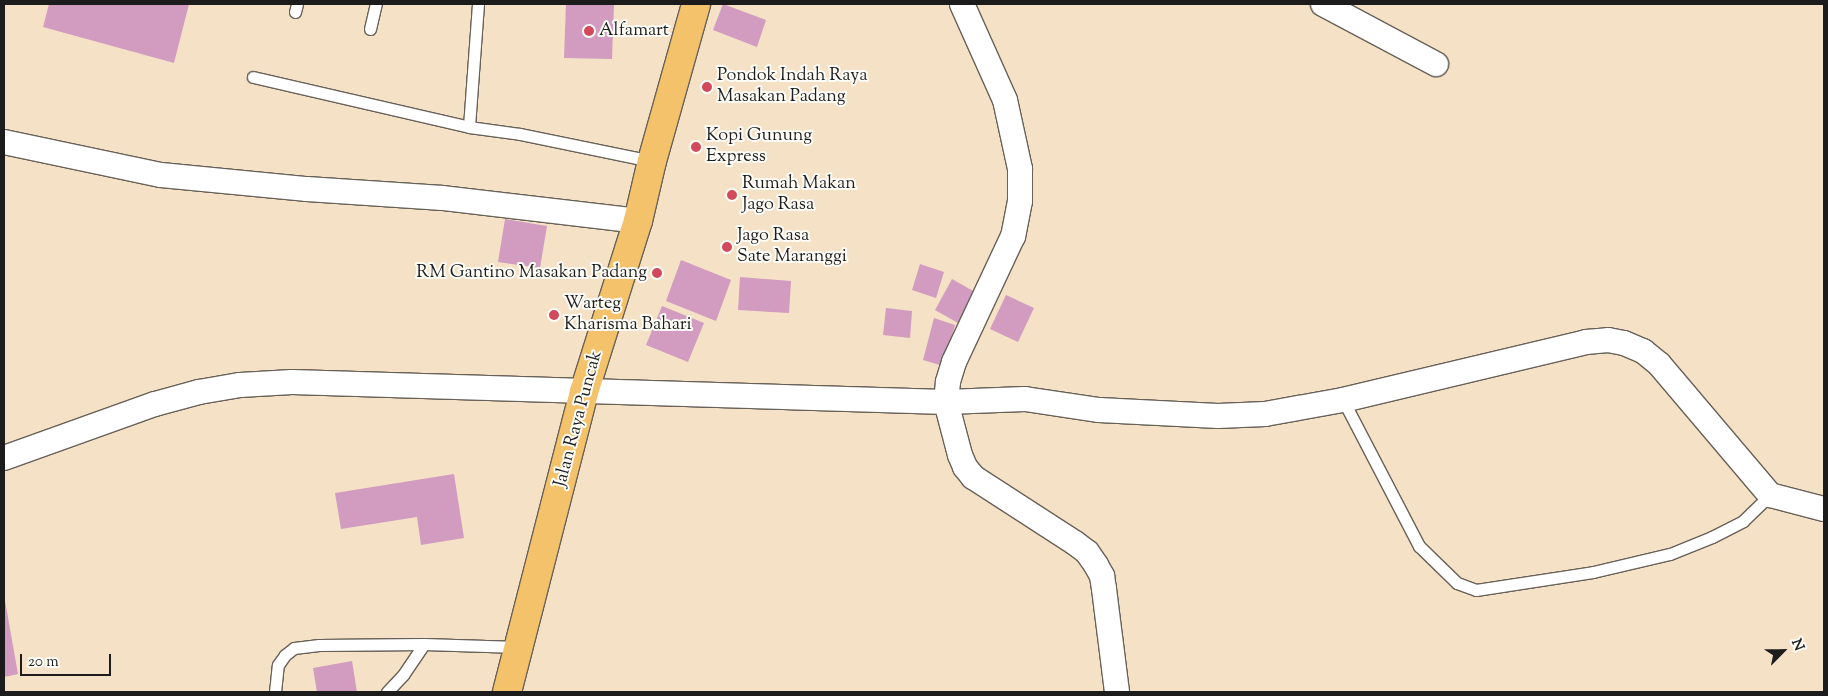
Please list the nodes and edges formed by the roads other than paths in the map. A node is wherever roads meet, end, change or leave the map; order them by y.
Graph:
1 (376, 4) edge
2 (478, 4) edge
3 (696, 4) edge
4 (962, 4) edge
5 (1323, 4) edge
6 (370, 29) dead end
7 (1436, 64) dead end
8 (253, 76) dead end
9 (469, 127) junction
10 (4, 142) edge
11 (652, 161) junction
12 (638, 221) junction
13 (584, 392) junction
14 (1343, 400) junction
15 (946, 402) junction
16 (4, 458) edge
17 (1770, 495) junction
18 (1824, 509) edge
19 (424, 644) junction
20 (519, 647) junction
21 (275, 692) edge
22 (387, 692) edge
23 (507, 692) edge
24 (1117, 692) edge

1 - 6 lane
2 - 9 lane
3 - 11 highway, Jalan Raya Puncak
4 - 15 street
5 - 7 street
8 - 9 lane
9 - 11 lane
10 - 12 street
11 - 12 highway, Jalan Raya Puncak
12 - 13 highway, Jalan Raya Puncak
13 - 15 street
13 - 16 street
13 - 20 highway, Jalan Raya Puncak
14 - 15 street
14 - 17 street
14 - 17 lane
15 - 24 street
17 - 18 street
19 - 20 lane
19 - 21 lane
19 - 22 lane
20 - 23 highway, Jalan Raya Puncak

